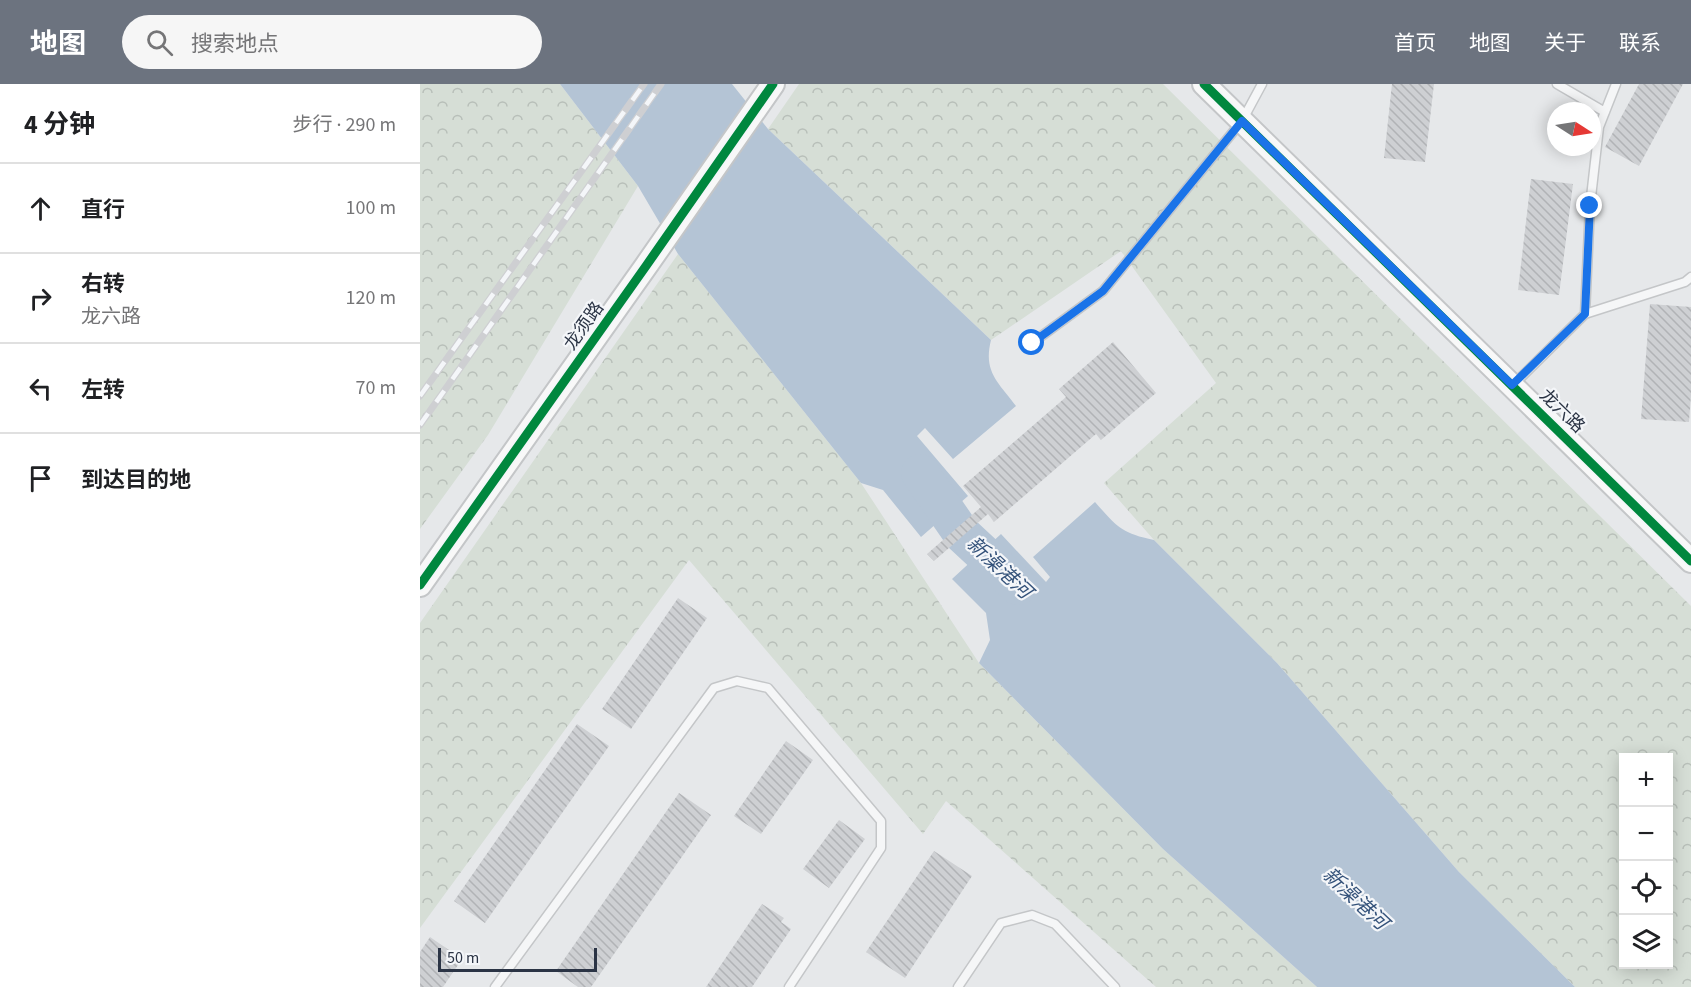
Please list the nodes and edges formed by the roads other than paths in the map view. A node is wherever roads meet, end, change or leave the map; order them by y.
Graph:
1 (773, 84) edge
2 (1204, 84) edge
3 (1262, 84) edge
4 (1557, 84) edge
5 (1616, 84) edge
6 (1605, 112) junction
7 (1242, 121) junction
8 (1691, 277) edge
9 (1585, 314) junction
10 (1032, 343) dead end
11 (1512, 385) junction
12 (1691, 561) edge
13 (420, 585) edge
14 (495, 987) edge
15 (789, 987) edge
16 (958, 987) edge
17 (1115, 987) edge

1 - 13 street, 龙须路
2 - 7 street, 龙六路
3 - 7 lane
4 - 6 lane
5 - 6 lane
6 - 9 lane
7 - 10 lane
7 - 11 street, 龙六路
8 - 9 lane
9 - 11 lane
11 - 12 street, 龙六路
14 - 15 lane
16 - 17 lane

